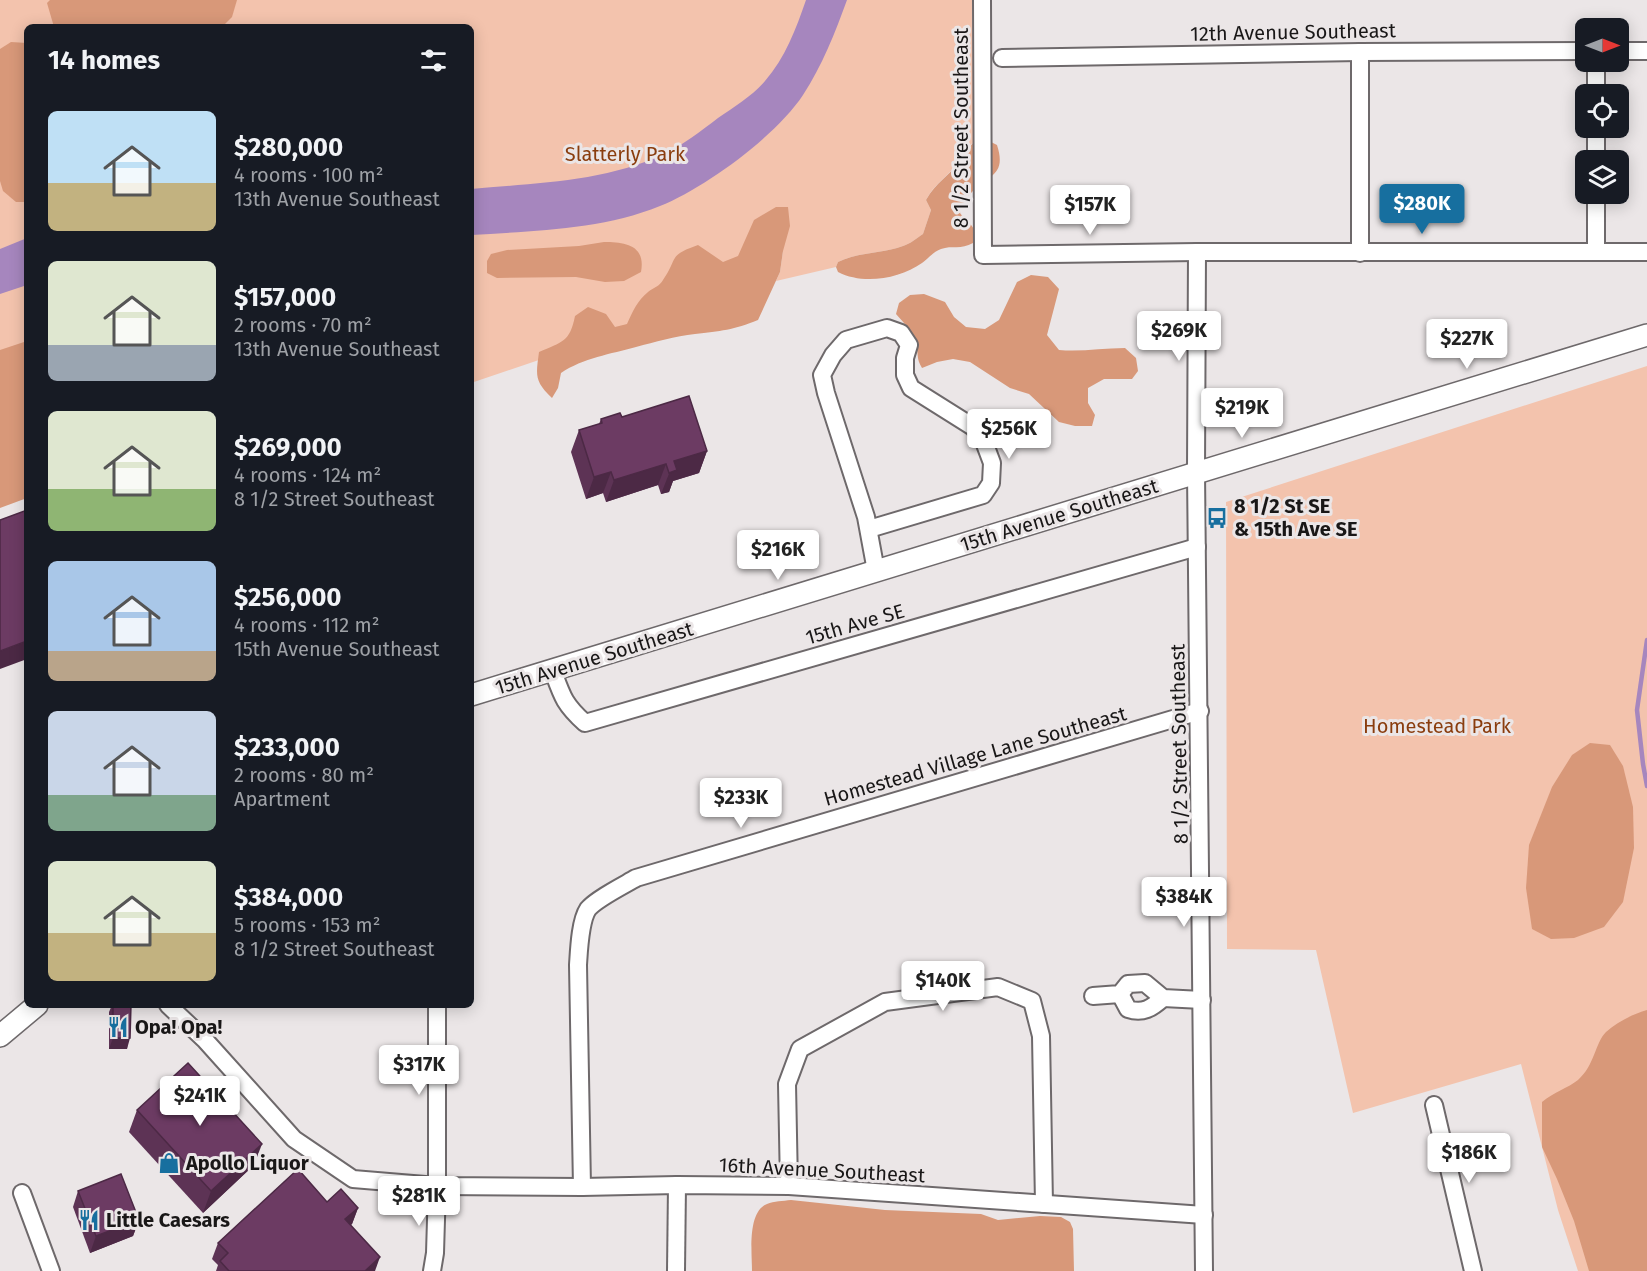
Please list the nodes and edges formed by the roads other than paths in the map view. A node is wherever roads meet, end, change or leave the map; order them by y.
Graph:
1 (982, 0) edge
2 (1575, 51) edge
3 (1629, 51) edge
4 (1647, 51) edge
5 (1360, 52) junction
6 (1002, 58) dead end
7 (1596, 204) edge
8 (1596, 251) junction
9 (1197, 252) junction
10 (1647, 252) edge
11 (1360, 253) junction
12 (1647, 335) edge
13 (1196, 472) junction
14 (869, 529) junction
15 (1197, 547) junction
16 (876, 571) junction
17 (553, 670) junction
18 (474, 694) edge
19 (1200, 711) junction
20 (1120, 994) junction
21 (1093, 996) dead end
22 (1163, 998) junction
23 (1202, 1000) junction
24 (26, 1008) edge
25 (33, 1008) edge
26 (171, 1008) edge
27 (436, 1008) edge
28 (0, 1024) edge
29 (0, 1036) edge
30 (1434, 1105) dead end
31 (677, 1185) junction
32 (437, 1186) junction
33 (789, 1186) junction
34 (582, 1187) junction
35 (22, 1193) dead end
36 (1044, 1204) junction
37 (1204, 1215) junction
38 (51, 1271) edge
39 (432, 1271) edge
40 (676, 1271) edge
41 (1204, 1271) edge
42 (1473, 1271) edge

1 - 9 street, 8 1/2 Street Southeast
2 - 5 street, 12th Avenue Southeast
3 - 4 street
5 - 6 street, 12th Avenue Southeast
5 - 11 street
7 - 8 street
8 - 10 street
8 - 11 street
9 - 11 street
9 - 13 street, 8 1/2 Street Southeast
12 - 13 main road, 15th Avenue Southeast
13 - 15 street, 8 1/2 Street Southeast
13 - 16 main road, 15th Avenue Southeast
14 - 14 street
14 - 16 street
15 - 17 street, 15th Ave SE
15 - 19 street, 8 1/2 Street Southeast
16 - 17 main road, 15th Avenue Southeast
17 - 18 main road, 15th Avenue Southeast
19 - 23 street, 8 1/2 Street Southeast
19 - 34 street, Homestead Village Lane Southeast
20 - 21 street
20 - 22 street
20 - 22 street
22 - 23 street
23 - 37 street, 8 1/2 Street Southeast
24 - 28 main road
25 - 29 main road
26 - 32 street, 16th Avenue Southeast
27 - 32 street
30 - 42 street
31 - 33 street, 16th Avenue Southeast
31 - 34 street, 16th Avenue Southeast
31 - 40 street
32 - 34 street, 16th Avenue Southeast
32 - 39 street
33 - 36 street, 16th Avenue Southeast
33 - 36 street
35 - 38 street
36 - 37 street, 16th Avenue Southeast
37 - 41 street, 8 1/2 Street Southeast

